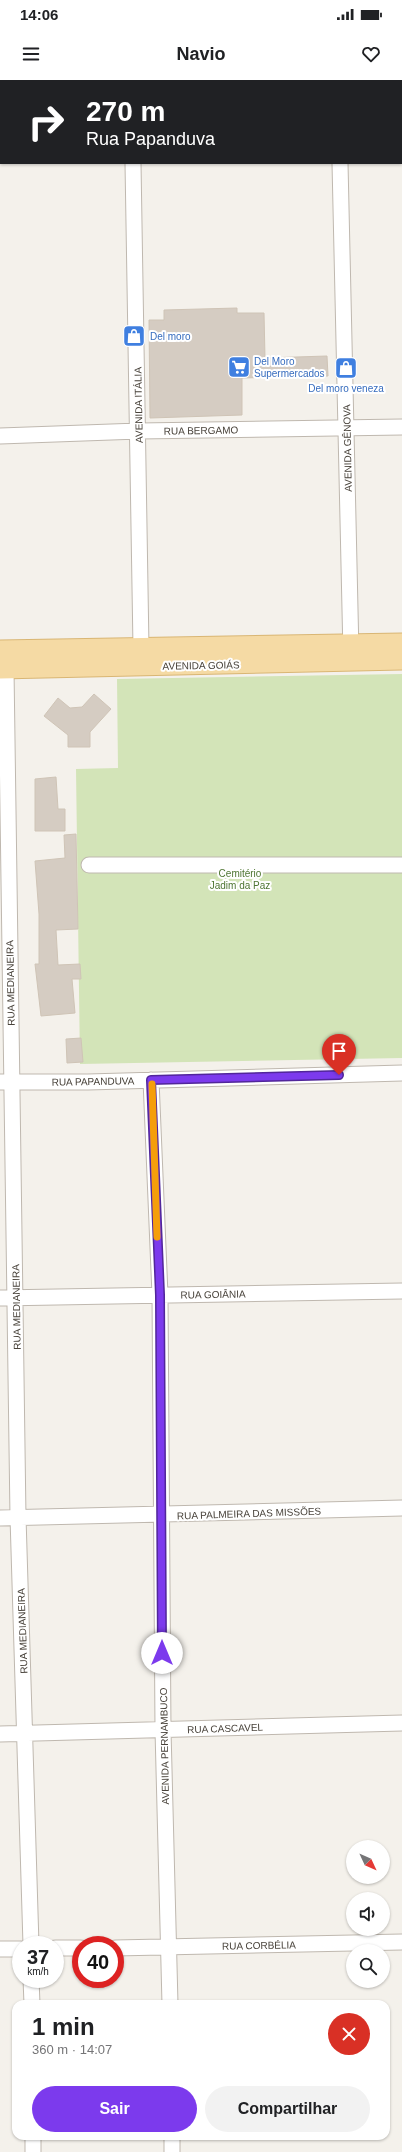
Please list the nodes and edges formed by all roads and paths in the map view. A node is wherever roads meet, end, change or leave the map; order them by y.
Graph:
1 (133, 164) edge
2 (340, 164) edge
3 (347, 428) junction
4 (402, 428) edge
5 (139, 431) junction
6 (0, 436) edge
7 (402, 643) edge
8 (141, 648) junction
9 (0, 650) edge
10 (351, 652) junction
11 (402, 660) edge
12 (3, 669) edge
13 (4, 800) edge
14 (89, 865) dead end
15 (402, 865) edge
16 (5, 936) edge
17 (402, 1073) edge
18 (151, 1080) junction
19 (6, 1082) edge
20 (402, 1291) edge
21 (160, 1295) junction
22 (16, 1297) junction
23 (0, 1298) edge
24 (402, 1508) edge
25 (162, 1515) junction
26 (0, 1518) edge
27 (18, 1518) junction
28 (402, 1723) edge
29 (163, 1730) junction
30 (26, 1733) junction
31 (0, 1734) edge
32 (31, 1936) edge
33 (402, 1942) edge
34 (170, 1947) junction
35 (12, 1948) edge
36 (124, 1948) edge
37 (0, 1949) edge
38 (31, 1988) edge
39 (32, 2000) edge
40 (170, 2000) edge
41 (33, 2140) edge
42 (172, 2140) edge
43 (33, 2152) edge
44 (172, 2152) edge

1 - 5 street, AVENIDA ITÁLIA
2 - 3 street, AVENIDA GÊNOVA
3 - 4 street, RUA BERGAMO
3 - 5 street, RUA BERGAMO
3 - 10 street, AVENIDA GÊNOVA
5 - 6 street, RUA BERGAMO
5 - 8 street, AVENIDA ITÁLIA
7 - 10 main road, AVENIDA GOIÁS
8 - 9 main road, AVENIDA GOIÁS
8 - 10 main road, AVENIDA GOIÁS
10 - 11 main road, AVENIDA GOIÁS
10 - 12 main road, AVENIDA GOIÁS
12 - 13 street, RUA MEDIANEIRA
13 - 16 street, RUA MEDIANEIRA
14 - 15 street
16 - 19 street, RUA MEDIANEIRA
17 - 18 street, RUA PAPANDUVA
18 - 19 street, RUA PAPANDUVA
18 - 21 street, AVENIDA PERNAMBUCO
19 - 22 street, RUA MEDIANEIRA
20 - 21 street, RUA GOIÂNIA
21 - 22 street, RUA GOIÂNIA
21 - 25 street, AVENIDA PERNAMBUCO
22 - 23 street, RUA GOIÂNIA
22 - 27 street, RUA MEDIANEIRA
24 - 25 street, RUA PALMEIRA DAS MISSÕES
25 - 27 street, RUA PALMEIRA DAS MISSÕES
25 - 29 street, AVENIDA PERNAMBUCO
26 - 27 street, RUA PALMEIRA DAS MISSÕES
27 - 30 street, RUA MEDIANEIRA
28 - 29 street, RUA CASCAVEL
29 - 30 street, RUA CASCAVEL
29 - 34 street, AVENIDA PERNAMBUCO
30 - 31 street, RUA CASCAVEL
30 - 32 street, RUA MEDIANEIRA
33 - 34 street, RUA CORBÉLIA
34 - 36 street, RUA CORBÉLIA
34 - 40 street, AVENIDA PERNAMBUCO
35 - 37 street
38 - 39 street
41 - 43 street
42 - 44 street

